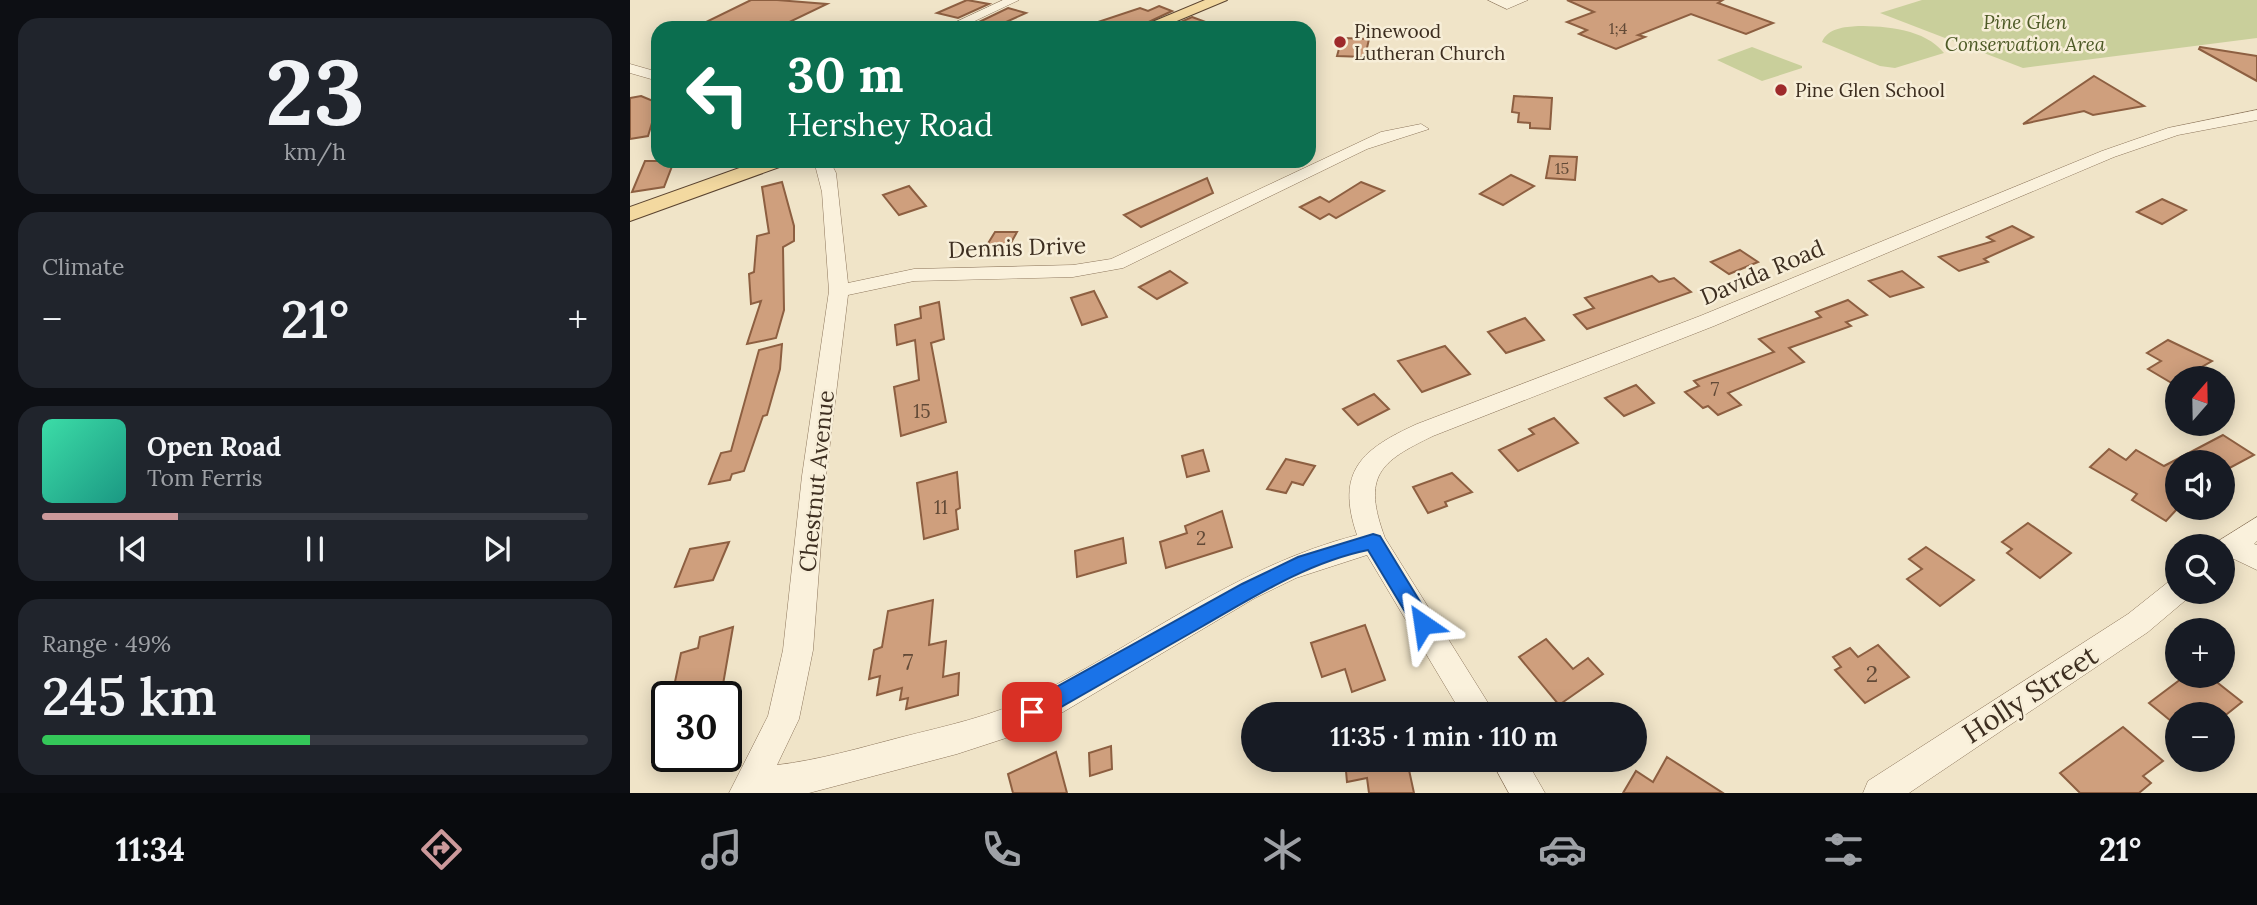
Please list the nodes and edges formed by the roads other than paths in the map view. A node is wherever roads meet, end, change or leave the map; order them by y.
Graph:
1 (1013, 0) edge
2 (1219, 0) edge
3 (1522, 0) edge
4 (1500, 3) edge
5 (965, 21) edge
6 (1164, 21) edge
7 (630, 68) edge
8 (651, 75) edge
9 (2257, 116) edge
10 (1421, 129) dead end
11 (759, 168) edge
12 (825, 168) edge
13 (1315, 168) edge
14 (1316, 168) edge
15 (630, 215) edge
16 (839, 291) junction
17 (2257, 527) edge
18 (1373, 542) junction
19 (2235, 544) edge
20 (2235, 551) edge
21 (2257, 559) edge
22 (2165, 600) edge
23 (1472, 702) edge
24 (1515, 772) edge
25 (749, 788) edge
26 (1528, 793) edge
27 (1880, 793) edge

1 - 5 street
2 - 6 main road
3 - 4 street
7 - 8 street
9 - 18 street, Davida Road
10 - 14 street, Dennis Drive
11 - 15 main road
12 - 16 street, Chestnut Avenue
13 - 16 street, Dennis Drive
16 - 25 street, Chestnut Avenue
17 - 19 street
18 - 23 street, Davida Road
18 - 25 street
20 - 21 street
22 - 27 street, Holly Street
24 - 26 street

